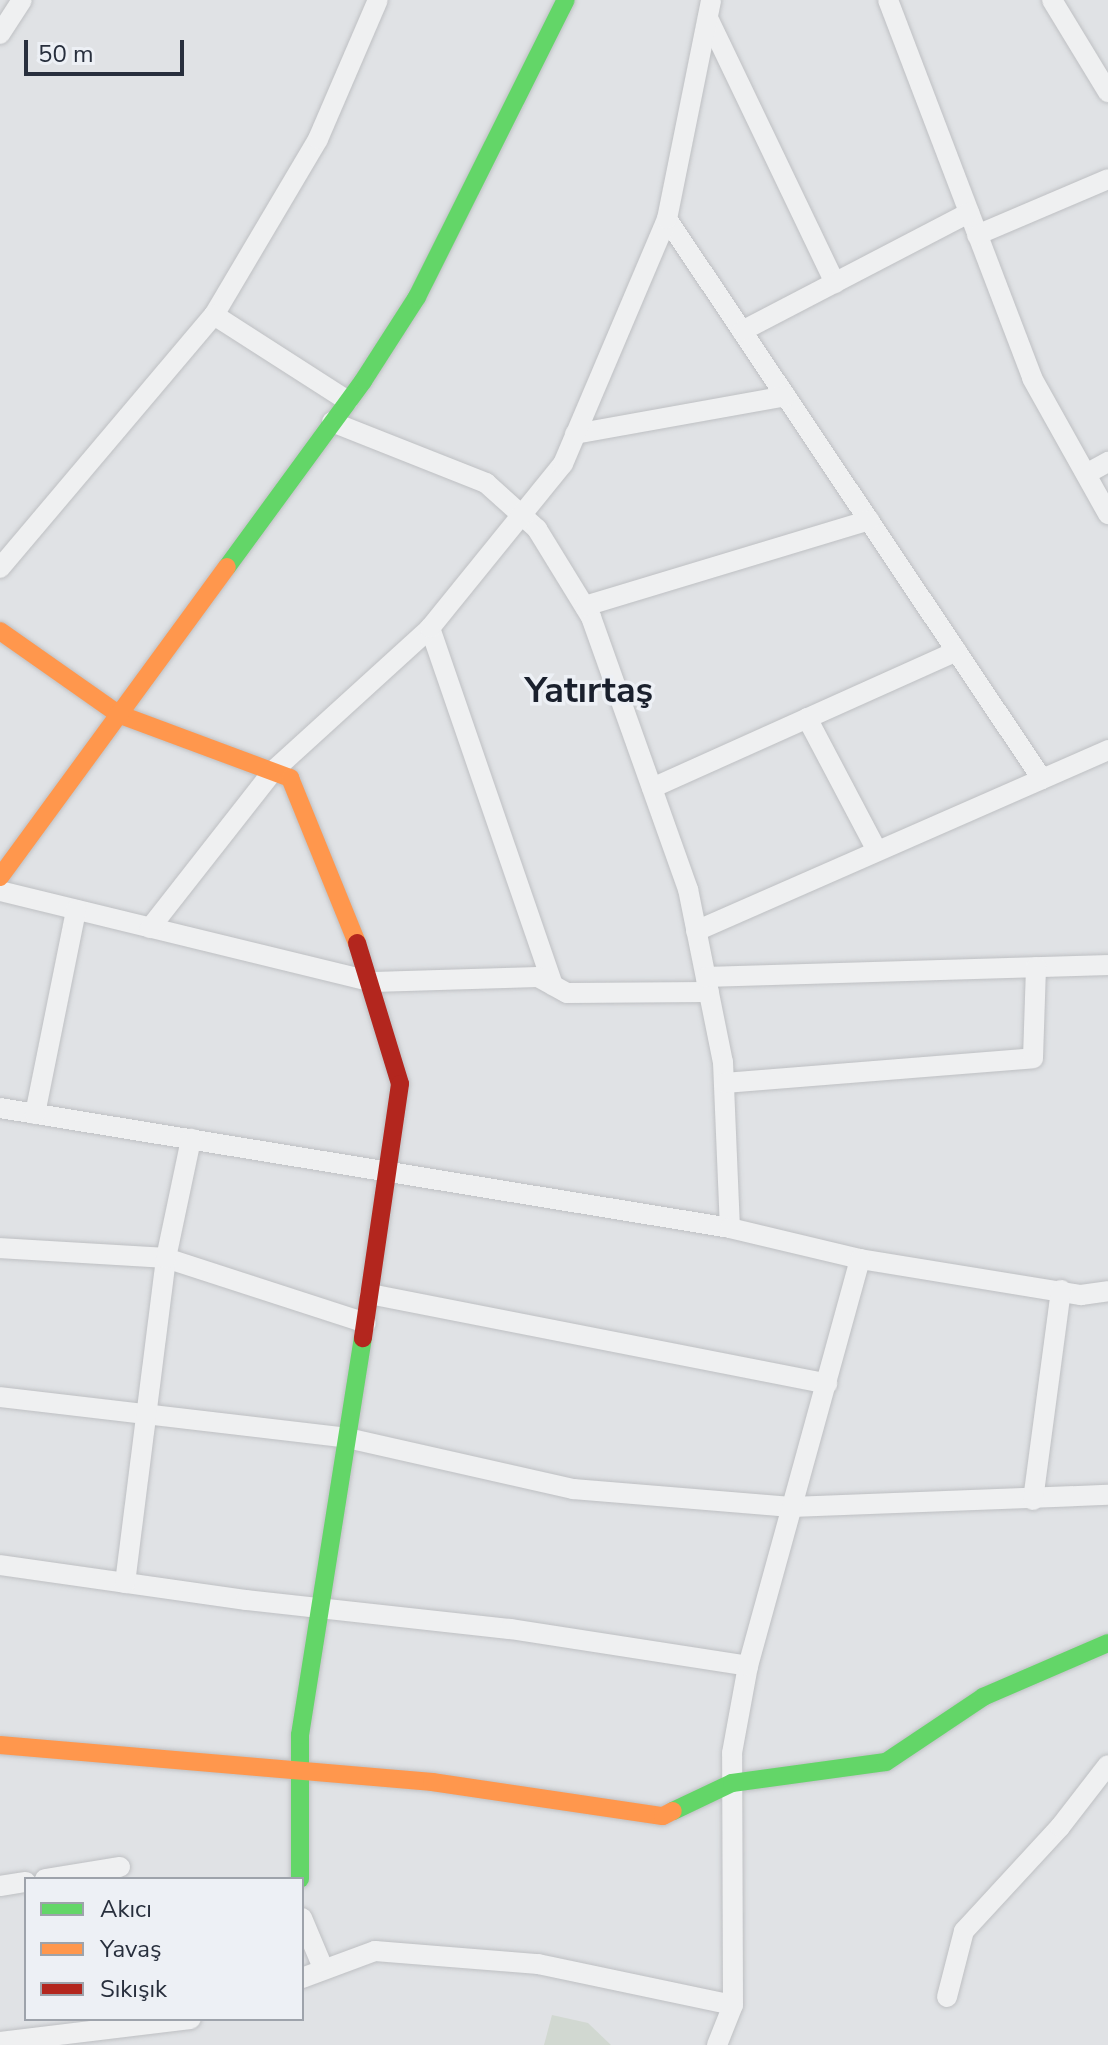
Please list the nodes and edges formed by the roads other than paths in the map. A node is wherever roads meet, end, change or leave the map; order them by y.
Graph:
1 (22, 0) edge
2 (378, 0) edge
3 (566, 0) edge
4 (888, 0) edge
5 (1052, 0) edge
6 (710, 9) edge
7 (0, 34) edge
8 (1108, 92) edge
9 (1108, 179) edge
10 (969, 213) junction
11 (667, 219) junction
12 (977, 235) junction
13 (835, 283) junction
14 (214, 315) junction
15 (742, 331) junction
16 (786, 396) junction
17 (348, 401) junction
18 (332, 422) junction
19 (575, 434) junction
20 (1108, 462) edge
21 (1086, 474) junction
22 (1108, 514) edge
23 (522, 515) junction
24 (869, 520) junction
25 (0, 568) edge
26 (585, 606) junction
27 (430, 628) junction
28 (0, 631) edge
29 (957, 651) junction
30 (118, 714) junction
31 (807, 718) junction
32 (1108, 750) edge
33 (273, 771) junction
34 (1042, 779) junction
35 (652, 788) junction
36 (877, 851) junction
37 (0, 877) edge
38 (0, 891) edge
39 (76, 910) junction
40 (150, 928) junction
41 (696, 931) junction
42 (1108, 965) edge
43 (1036, 967) junction
44 (373, 982) junction
45 (708, 984) junction
46 (553, 985) junction
47 (725, 1083) junction
48 (0, 1108) edge
49 (35, 1114) junction
50 (191, 1139) junction
51 (390, 1171) junction
52 (730, 1228) junction
53 (0, 1248) edge
54 (166, 1258) junction
55 (860, 1259) junction
56 (1061, 1290) junction
57 (1108, 1291) edge
58 (370, 1294) junction
59 (366, 1323) junction
60 (827, 1384) junction
61 (0, 1397) edge
62 (147, 1412) junction
63 (347, 1438) junction
64 (1108, 1495) edge
65 (1033, 1500) junction
66 (791, 1507) junction
67 (0, 1565) edge
68 (125, 1583) junction
69 (320, 1608) junction
70 (1108, 1643) edge
71 (748, 1666) junction
72 (0, 1745) edge
73 (1108, 1765) edge
74 (300, 1770) junction
75 (732, 1783) junction
76 (120, 1867) dead end
77 (58, 1877) edge
78 (300, 1877) edge
79 (24, 1882) edge
80 (0, 1886) edge
81 (304, 1923) edge
82 (324, 1970) junction
83 (304, 1977) edge
84 (947, 1997) dead end
85 (733, 2005) junction
86 (174, 2021) edge
87 (0, 2042) edge
88 (717, 2045) edge

1 - 7 street
2 - 14 street
3 - 17 street
4 - 10 street
5 - 8 street
6 - 11 street
6 - 13 street
9 - 12 street
10 - 12 street
10 - 13 street
11 - 15 street
11 - 19 street
12 - 21 street
13 - 15 street
14 - 17 street
14 - 25 street
15 - 16 street
16 - 19 street
16 - 24 street
17 - 18 street
18 - 23 street
18 - 30 street
19 - 23 street
20 - 21 street
21 - 22 street
23 - 26 street
23 - 27 street
24 - 26 street
24 - 29 street
26 - 35 street
27 - 33 street
27 - 46 street
28 - 30 street
29 - 31 street
29 - 34 street
30 - 33 street
30 - 37 street
31 - 35 street
31 - 36 street
32 - 34 street
33 - 40 street
33 - 44 street
34 - 36 street
35 - 41 street
36 - 41 street
38 - 39 street
39 - 40 street
39 - 49 street
40 - 44 street
41 - 45 street
42 - 43 street
43 - 45 street
43 - 47 street
44 - 46 street
44 - 51 street
45 - 46 street
45 - 47 street
47 - 52 street
48 - 49 street
49 - 50 street
50 - 51 street
50 - 54 street
51 - 52 street
51 - 58 street
52 - 55 street
53 - 54 street
54 - 59 street
54 - 62 street
55 - 56 street
55 - 60 street
56 - 57 street
56 - 65 street
58 - 59 street
58 - 60 street
59 - 63 street
60 - 66 street
61 - 62 street
62 - 63 street
62 - 68 street
63 - 66 street
63 - 69 street
64 - 65 street
65 - 66 street
66 - 71 street
67 - 68 street
68 - 69 street
69 - 71 street
69 - 74 street
70 - 75 street
71 - 75 street
72 - 74 street
73 - 84 street
74 - 75 street
74 - 78 street
75 - 85 street
76 - 77 street
79 - 80 street
81 - 82 street
82 - 83 street
82 - 85 street
85 - 88 street
86 - 87 street

